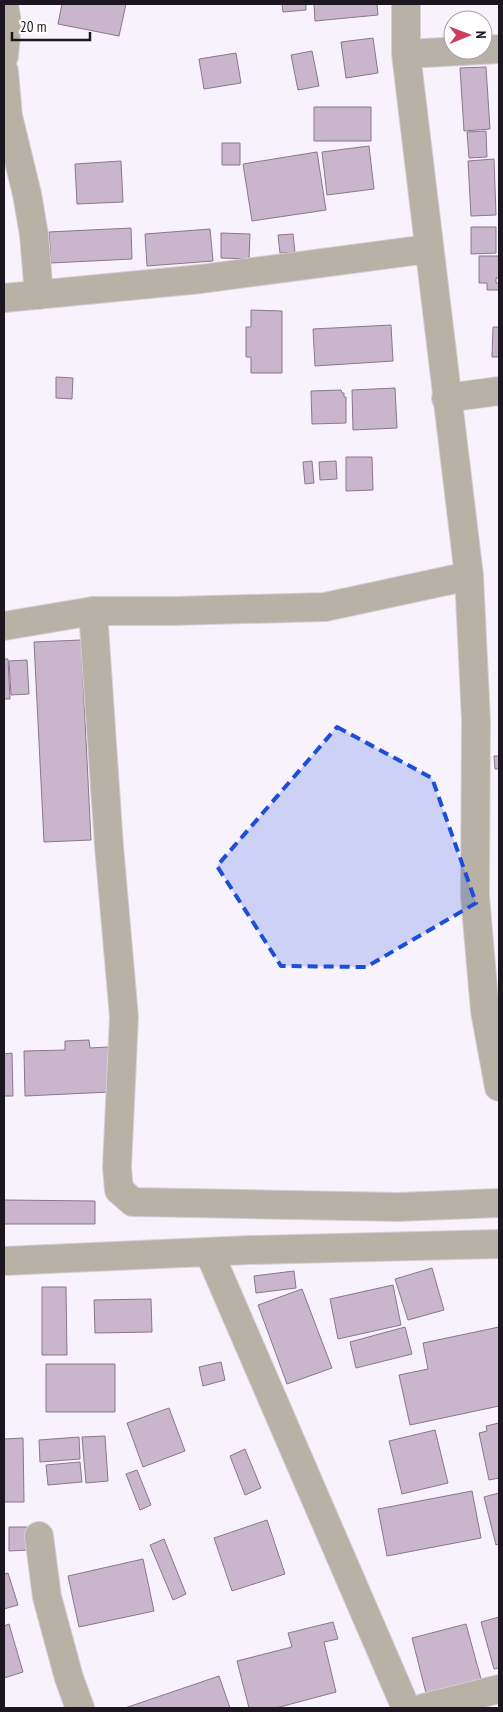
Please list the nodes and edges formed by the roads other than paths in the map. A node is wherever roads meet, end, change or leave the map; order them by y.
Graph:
1 (406, 4) edge
2 (4, 5) edge
3 (499, 49) edge
4 (406, 54) junction
5 (4, 56) edge
6 (4, 71) edge
7 (428, 249) junction
8 (39, 295) junction
9 (4, 298) edge
10 (499, 391) edge
11 (446, 398) junction
12 (469, 576) junction
13 (94, 611) junction
14 (4, 626) edge
15 (488, 744) edge
16 (499, 1087) edge
17 (499, 1203) edge
18 (499, 1244) edge
19 (209, 1252) junction
20 (4, 1261) edge
21 (40, 1536) dead end
22 (499, 1689) edge
23 (80, 1708) edge
24 (406, 1708) edge
25 (423, 1708) edge

1 - 4 street
2 - 5 street
3 - 4 street
4 - 7 street
6 - 8 street
7 - 8 street
7 - 11 street
8 - 9 street
10 - 11 street
11 - 12 street
12 - 13 street
12 - 15 street
13 - 14 street
13 - 17 street
15 - 16 street
18 - 19 street
19 - 20 street
19 - 24 street
21 - 23 street
22 - 25 street

